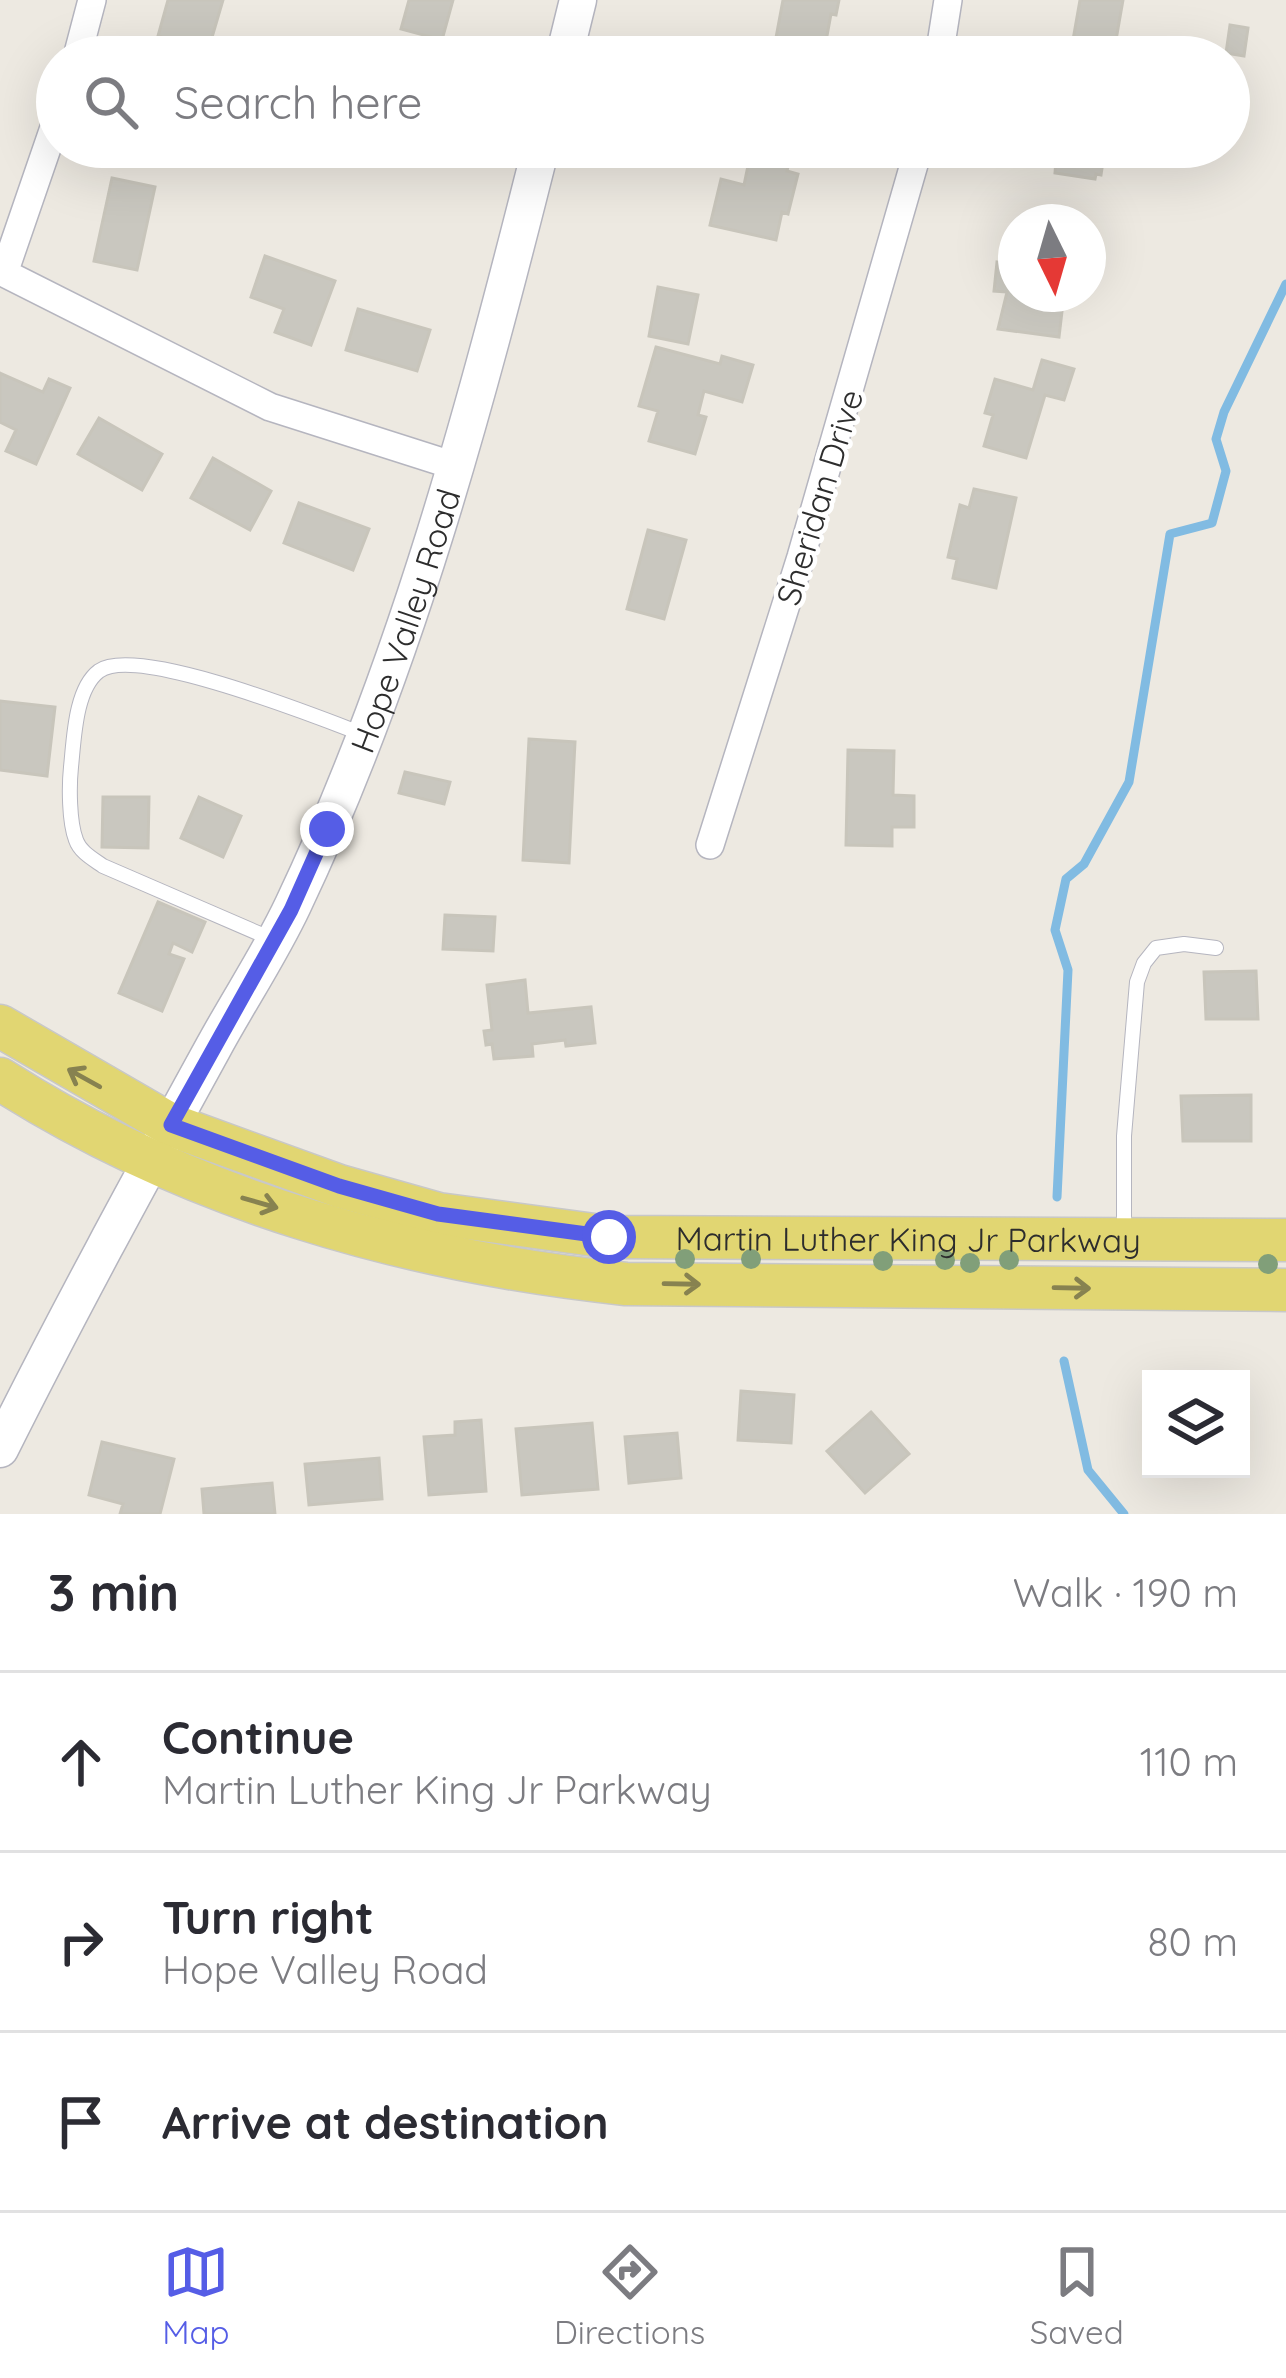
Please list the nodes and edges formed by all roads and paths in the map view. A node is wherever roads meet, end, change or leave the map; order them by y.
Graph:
1 (92, 0) edge
2 (578, 0) edge
3 (948, 0) edge
4 (83, 36) edge
5 (569, 36) edge
6 (942, 36) edge
7 (39, 168) edge
8 (535, 168) edge
9 (913, 168) edge
10 (2, 272) edge
11 (455, 466) junction
12 (365, 735) junction
13 (710, 845) dead end
14 (274, 940) junction
15 (1216, 948) dead end
16 (0, 1026) edge
17 (0, 1079) edge
18 (171, 1125) junction
19 (150, 1163) junction
20 (1124, 1240) junction
21 (1286, 1240) edge
22 (1286, 1290) edge
23 (0, 1449) edge

1 - 4 street
2 - 5 main road
3 - 6 street
7 - 10 street
8 - 11 main road, Hope Valley Road
9 - 13 street, Sheridan Drive
10 - 11 street
11 - 12 main road, Hope Valley Road
12 - 14 main road, Hope Valley Road
12 - 14 lane
14 - 18 main road, Hope Valley Road
15 - 20 lane
18 -> 16 main road, Martin Luther King Jr Parkway
17 - 19 main road, Martin Luther King Jr Parkway
18 - 19 main road, Hope Valley Road
18 - 20 main road, Martin Luther King Jr Parkway
19 -> 22 main road, Martin Luther King Jr Parkway
19 - 23 main road, Hope Valley Road
20 - 21 main road, Martin Luther King Jr Parkway

